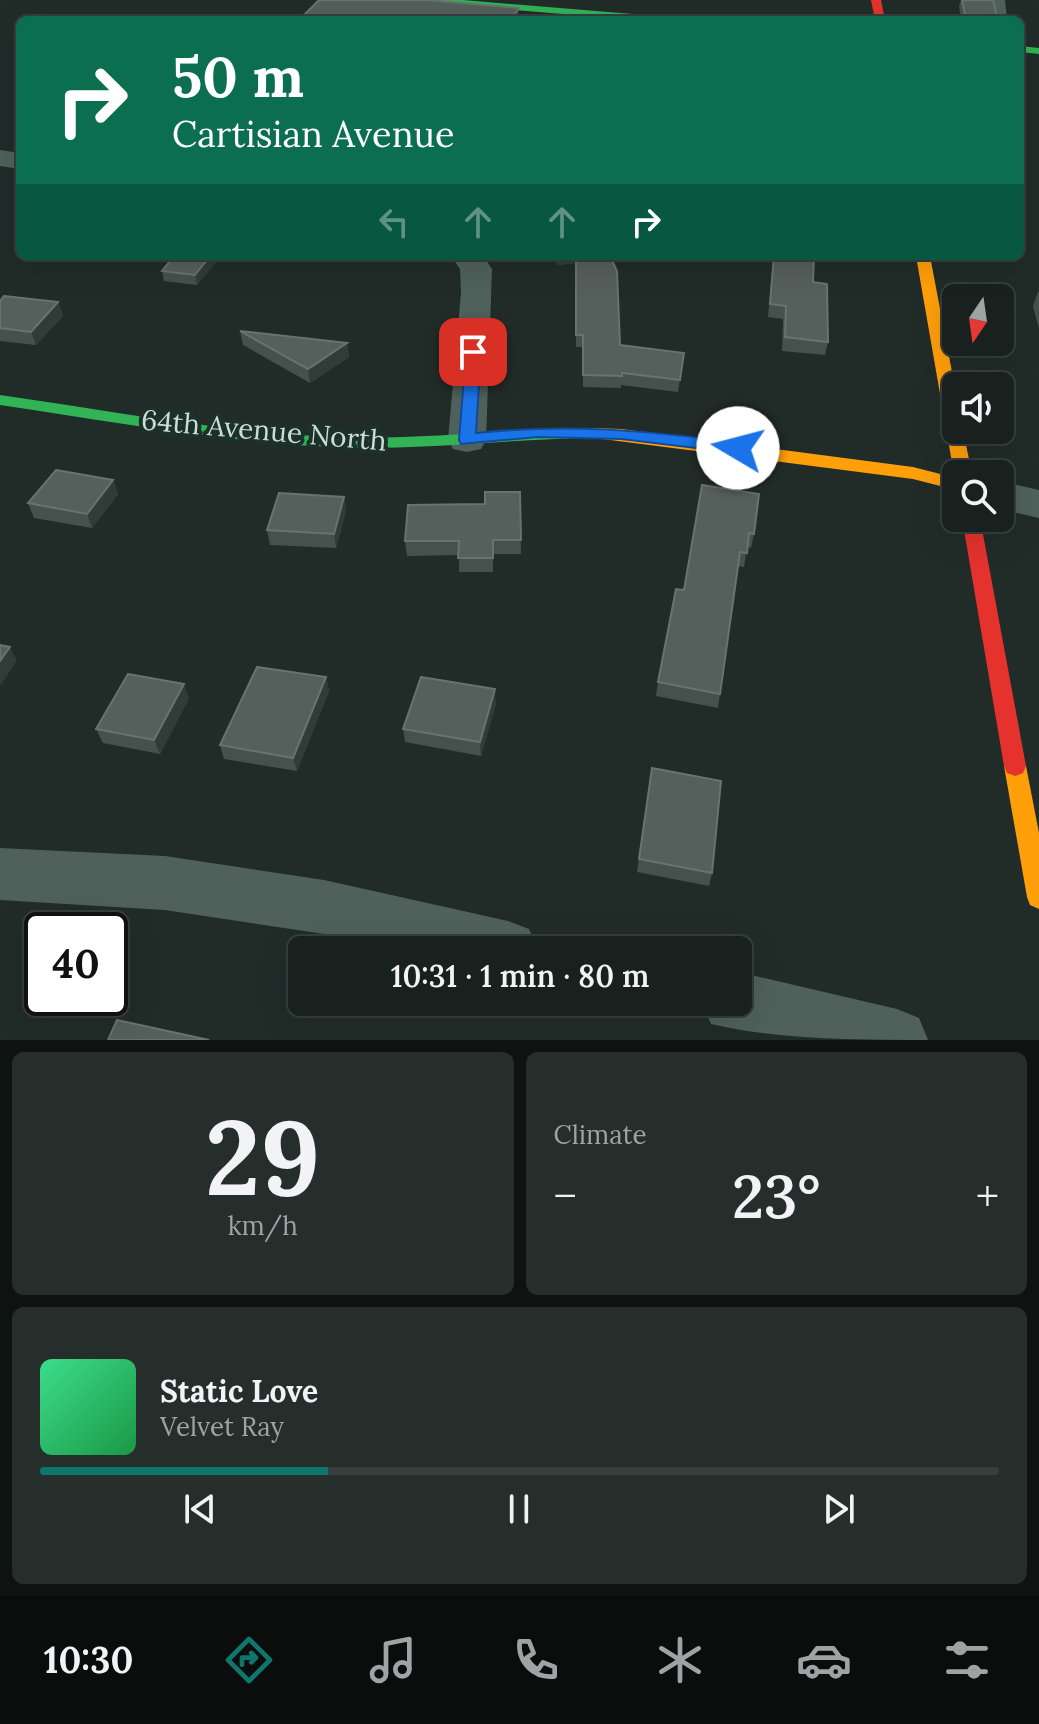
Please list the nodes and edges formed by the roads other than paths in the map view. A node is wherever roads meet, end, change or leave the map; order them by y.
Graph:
1 (431, 0) edge
2 (621, 16) edge
3 (470, 260) edge
4 (924, 260) edge
5 (0, 400) edge
6 (467, 440) junction
7 (960, 460) edge
8 (942, 480) edge
9 (1014, 498) edge
10 (1039, 504) edge
11 (974, 532) edge
12 (0, 874) edge
13 (1039, 897) edge
14 (448, 936) edge
15 (752, 1006) edge
16 (897, 1040) edge

1 - 2 street
3 - 6 street
4 - 7 street
5 - 6 street, 64th Avenue North
6 - 8 street, 64th Avenue North
9 - 10 street
11 - 13 street
12 - 14 street
15 - 16 street

